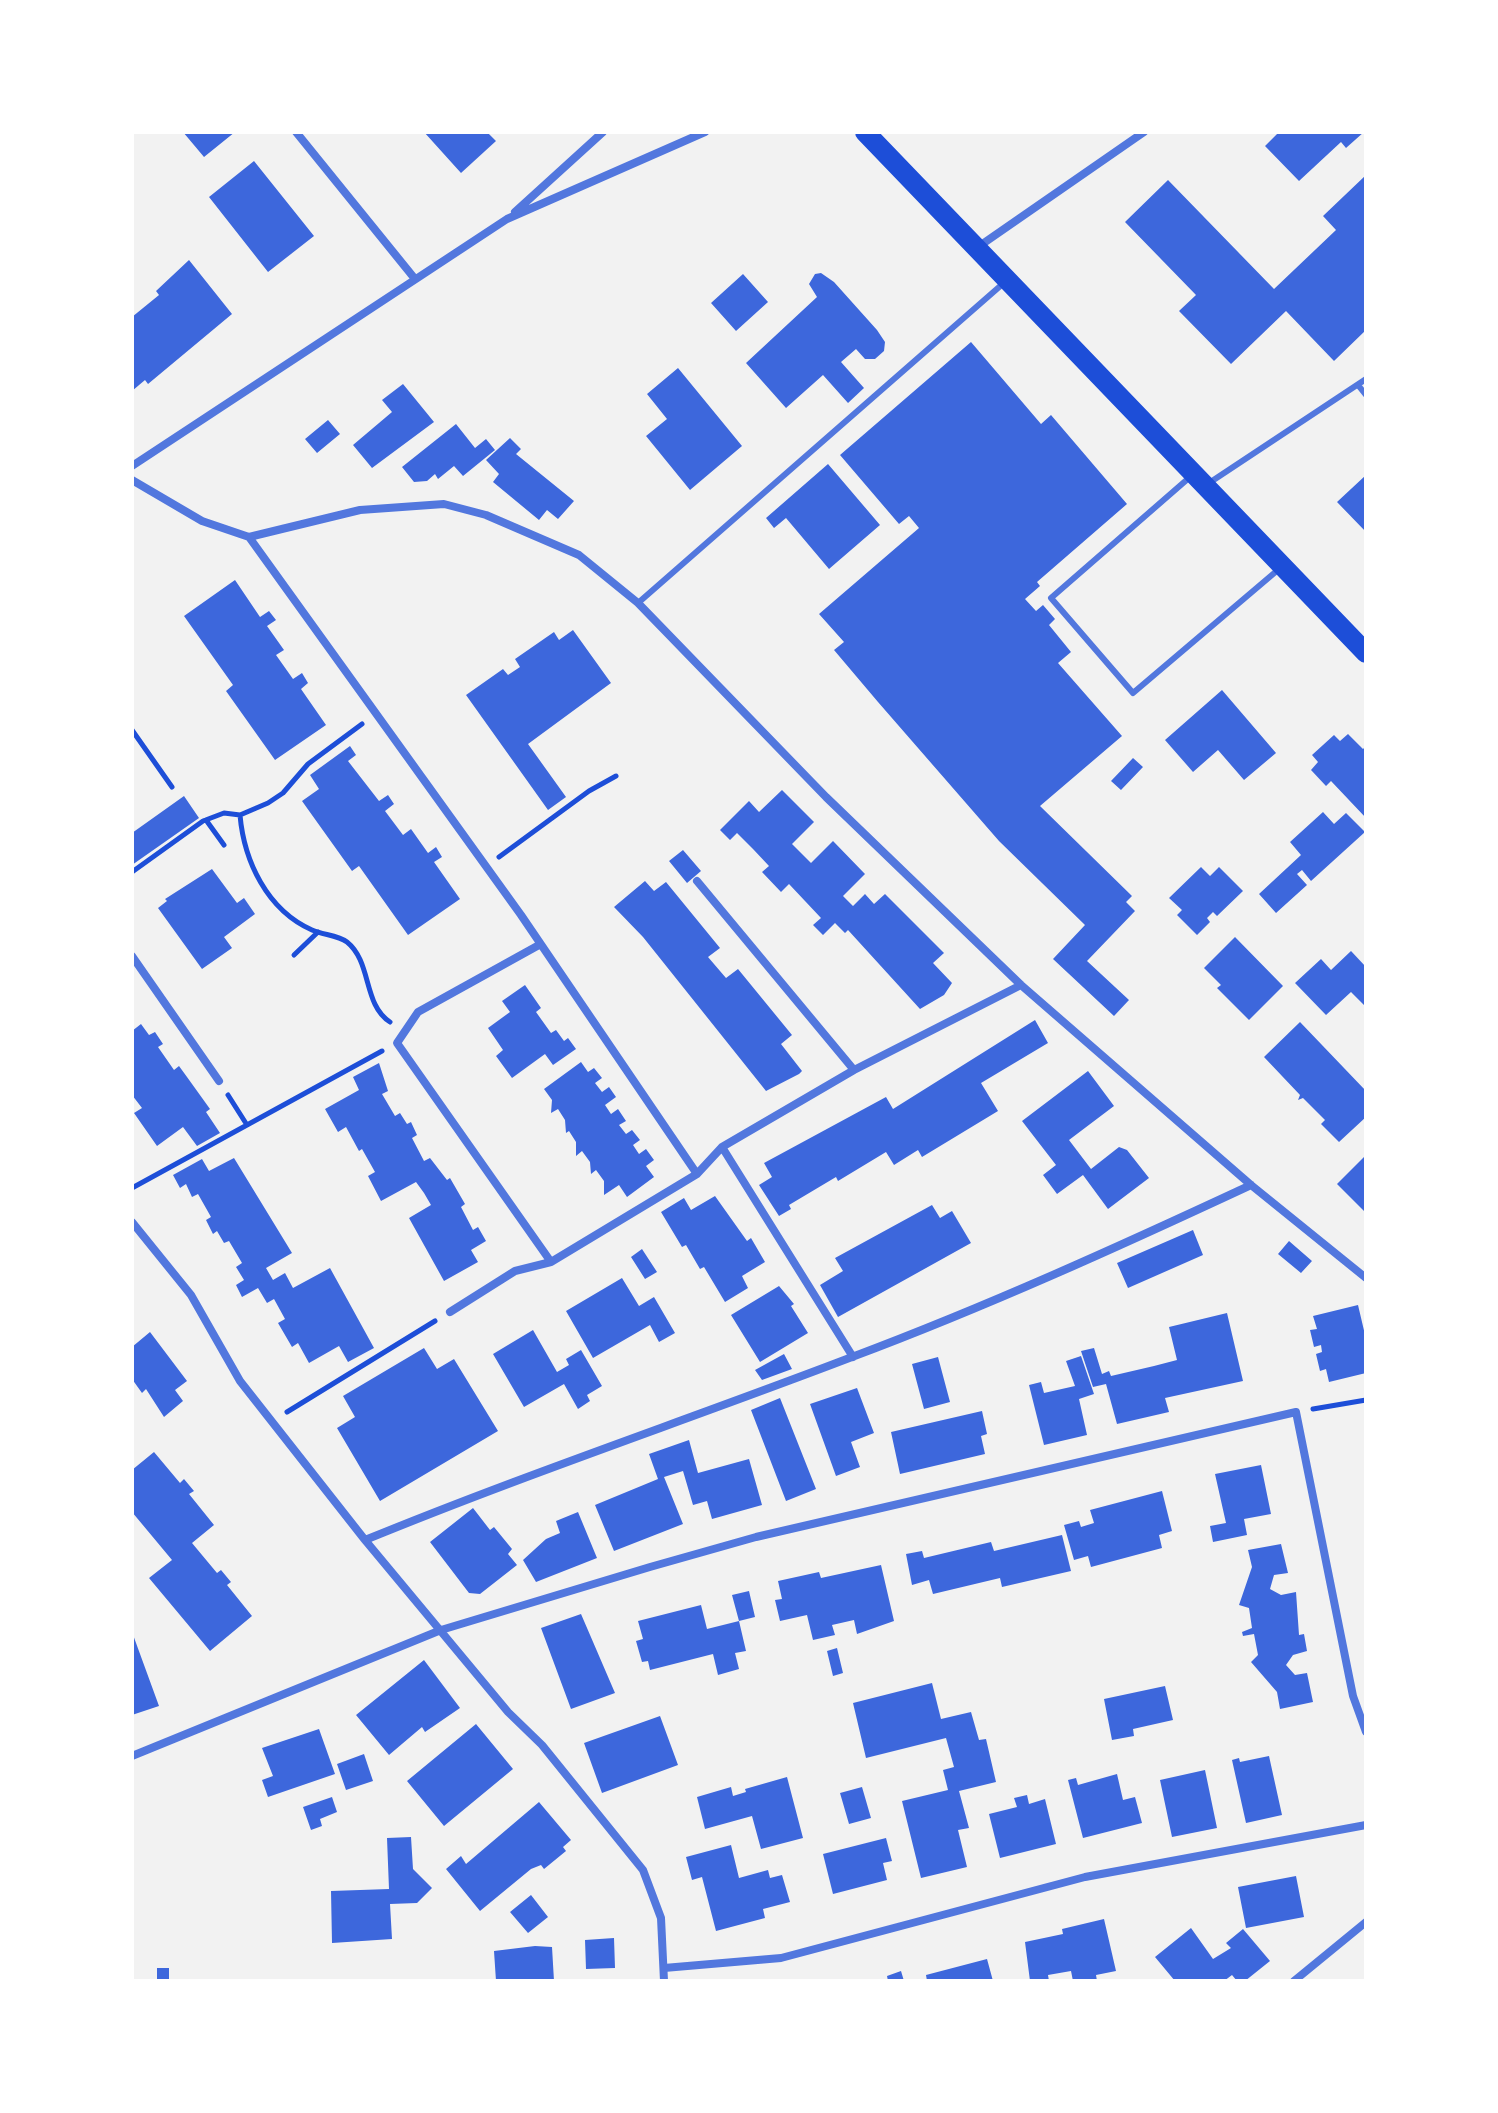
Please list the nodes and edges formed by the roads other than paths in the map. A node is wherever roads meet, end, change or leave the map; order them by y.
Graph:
1 (296, 132) edge
2 (603, 132) edge
3 (705, 132) edge
4 (865, 132) edge
5 (1144, 132) edge
6 (507, 219) junction
7 (978, 247) junction
8 (1008, 278) junction
9 (415, 279) junction
10 (1366, 379) edge
11 (1358, 385) junction
12 (1366, 395) edge
13 (132, 466) edge
14 (132, 480) edge
15 (1199, 481) junction
16 (249, 537) junction
17 (1282, 567) junction
18 (638, 603) junction
19 (1366, 653) edge
20 (697, 881) dead end
21 (539, 945) junction
22 (132, 956) edge
23 (1021, 985) junction
24 (854, 1070) junction
25 (219, 1081) road end
26 (722, 1147) junction
27 (697, 1174) junction
28 (1251, 1185) junction
29 (132, 1222) edge
30 (551, 1262) junction
31 (1366, 1278) edge
32 (450, 1312) road end
33 (853, 1357) junction
34 (365, 1540) junction
35 (441, 1630) junction
36 (1366, 1732) edge
37 (132, 1756) edge
38 (1366, 1825) edge
39 (1366, 1922) edge
40 (664, 1968) junction
41 (664, 1981) edge
42 (1294, 1981) edge

1 - 9 street
2 - 6 street
3 - 6 street
4 - 7 main road
5 - 7 street
6 - 9 street
7 - 8 main road
8 - 15 main road
8 - 18 lane
9 - 13 street
10 - 11 lane
11 - 12 lane
11 - 15 lane
14 - 16 street
15 - 17 main road
15 - 17 lane
16 - 18 street
16 - 21 street
17 - 19 main road
18 - 23 street
20 - 24 street
21 - 27 street
21 - 30 street
22 - 25 street
23 - 24 street
23 - 28 street
24 - 26 street
26 - 27 street
26 - 33 street
27 - 30 street
28 - 31 street
28 - 33 street
29 - 34 street
30 - 32 street
33 - 34 street
34 - 35 street
35 - 36 street
35 - 37 street
35 - 40 street
38 - 40 street
39 - 42 street
40 - 41 street

